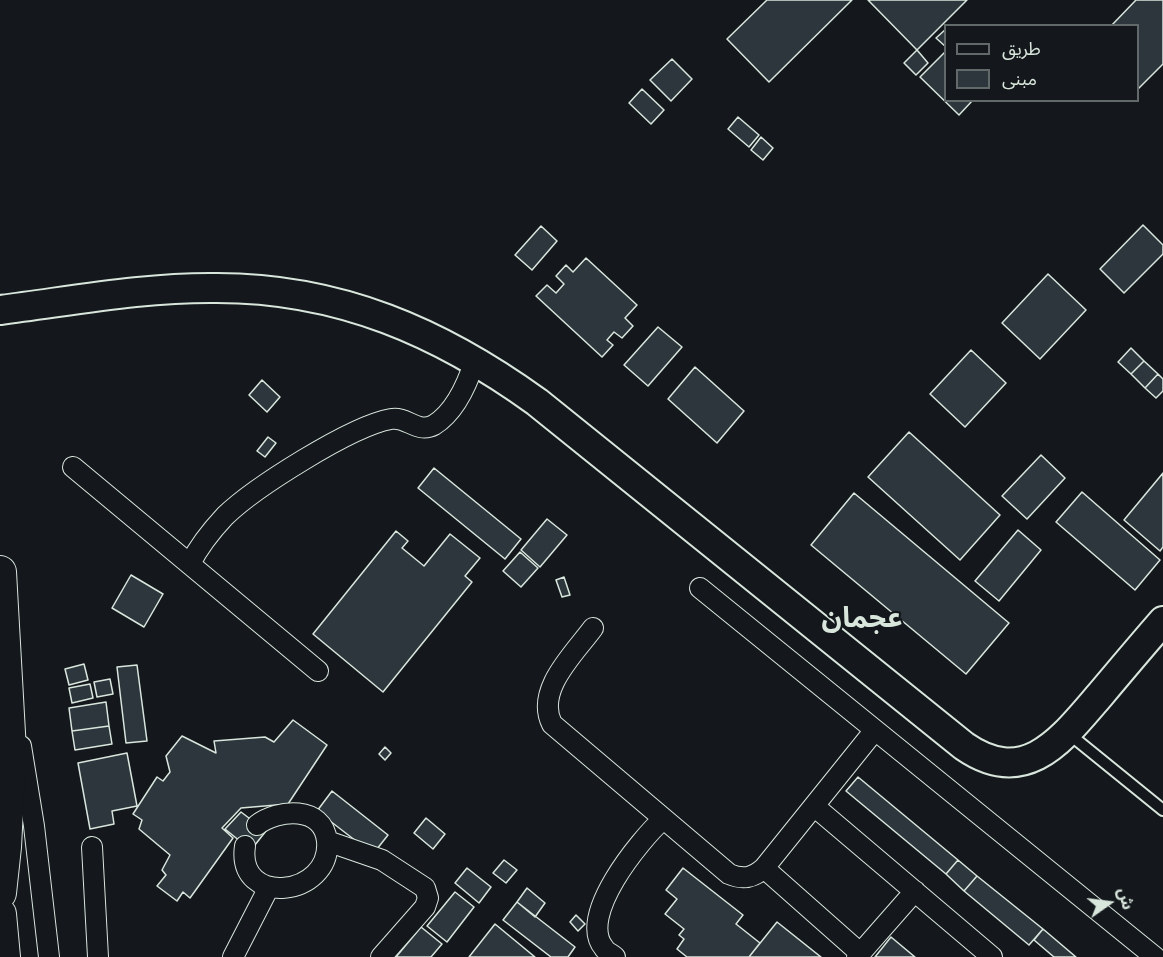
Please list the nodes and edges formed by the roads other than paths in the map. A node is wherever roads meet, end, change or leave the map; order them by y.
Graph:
1 (0, 310) edge
2 (475, 360) junction
3 (73, 467) dead end
4 (190, 564) junction
5 (0, 572) edge
6 (700, 588) dead end
7 (1163, 621) edge
8 (593, 628) dead end
9 (6, 670) junction
10 (318, 671) dead end
11 (875, 730) junction
12 (1068, 732) junction
13 (814, 806) junction
14 (1163, 810) edge
15 (663, 819) junction
16 (257, 825) dead end
17 (327, 841) junction
18 (245, 846) dead end
19 (92, 847) dead end
20 (764, 868) junction
21 (269, 888) junction
22 (915, 891) junction
23 (0, 893) edge
24 (0, 914) edge
25 (859, 955) edge
26 (4, 957) edge
27 (49, 957) edge
28 (98, 957) edge
29 (233, 957) edge
30 (381, 957) edge
31 (615, 957) edge
32 (992, 957) edge
33 (1155, 957) edge

1 - 2 street
2 - 4 street
2 - 12 street
3 - 4 street
4 - 10 street
5 - 9 main road
6 - 11 street
7 - 12 street
8 - 15 street
9 - 23 main road
9 - 27 street
11 - 13 street
11 - 33 street
12 - 14 lane
13 - 20 street
13 - 22 street
15 - 20 street
15 - 31 street
16 - 17 street
17 - 21 street
17 - 30 street
18 - 21 street
19 - 28 street
20 - 25 street
21 - 29 street
22 - 25 street
22 - 32 street
24 - 26 main road

